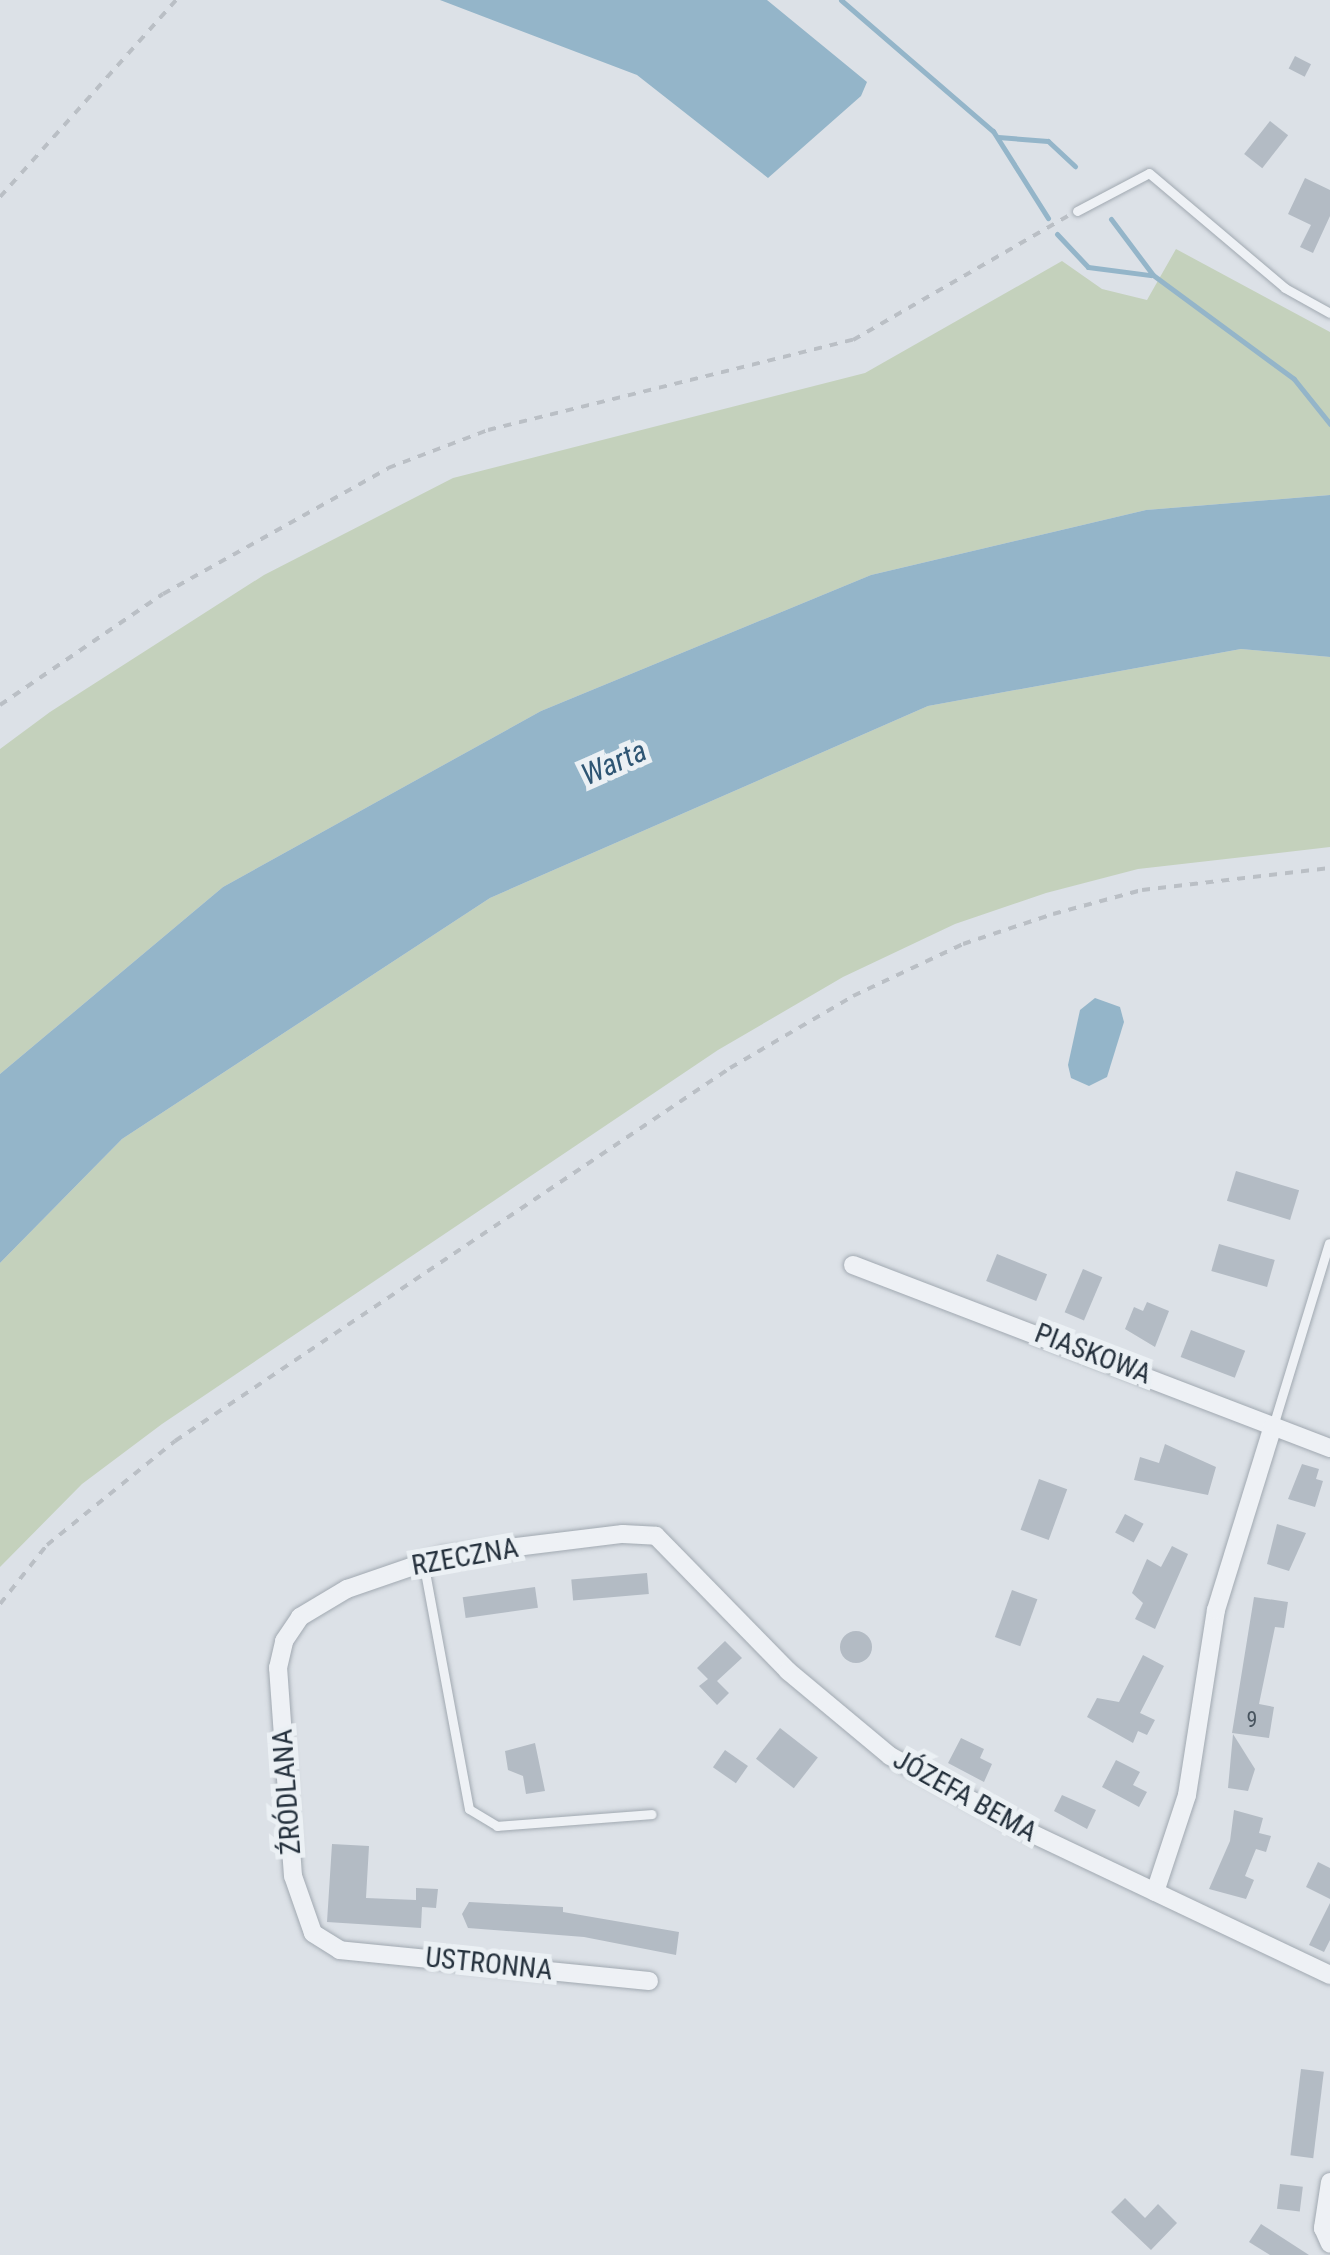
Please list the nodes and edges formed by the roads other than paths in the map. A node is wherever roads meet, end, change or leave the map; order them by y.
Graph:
1 (1077, 211) road end
2 (1330, 313) edge
3 (1329, 1242) edge
4 (853, 1265) dead end
5 (1273, 1426) junction
6 (1330, 1448) edge
7 (656, 1536) joint
8 (423, 1561) junction
9 (290, 1629) joint
10 (652, 1814) dead end
11 (1155, 1892) junction
12 (329, 1946) joint
13 (1330, 1975) edge
14 (648, 1980) dead end
15 (1330, 2182) edge
16 (1330, 2244) edge

1 - 2 lane
3 - 5 lane
4 - 5 street, PIASKOWA
5 - 6 street, PIASKOWA
5 - 11 street
7 - 8 street, RZECZNA
7 - 11 street, JÓZEFA BEMA
8 - 9 street, RZECZNA
8 - 10 lane
9 - 12 street, ŹRÓDLANA
11 - 13 street, JÓZEFA BEMA
12 - 14 street, USTRONNA
15 - 16 street

